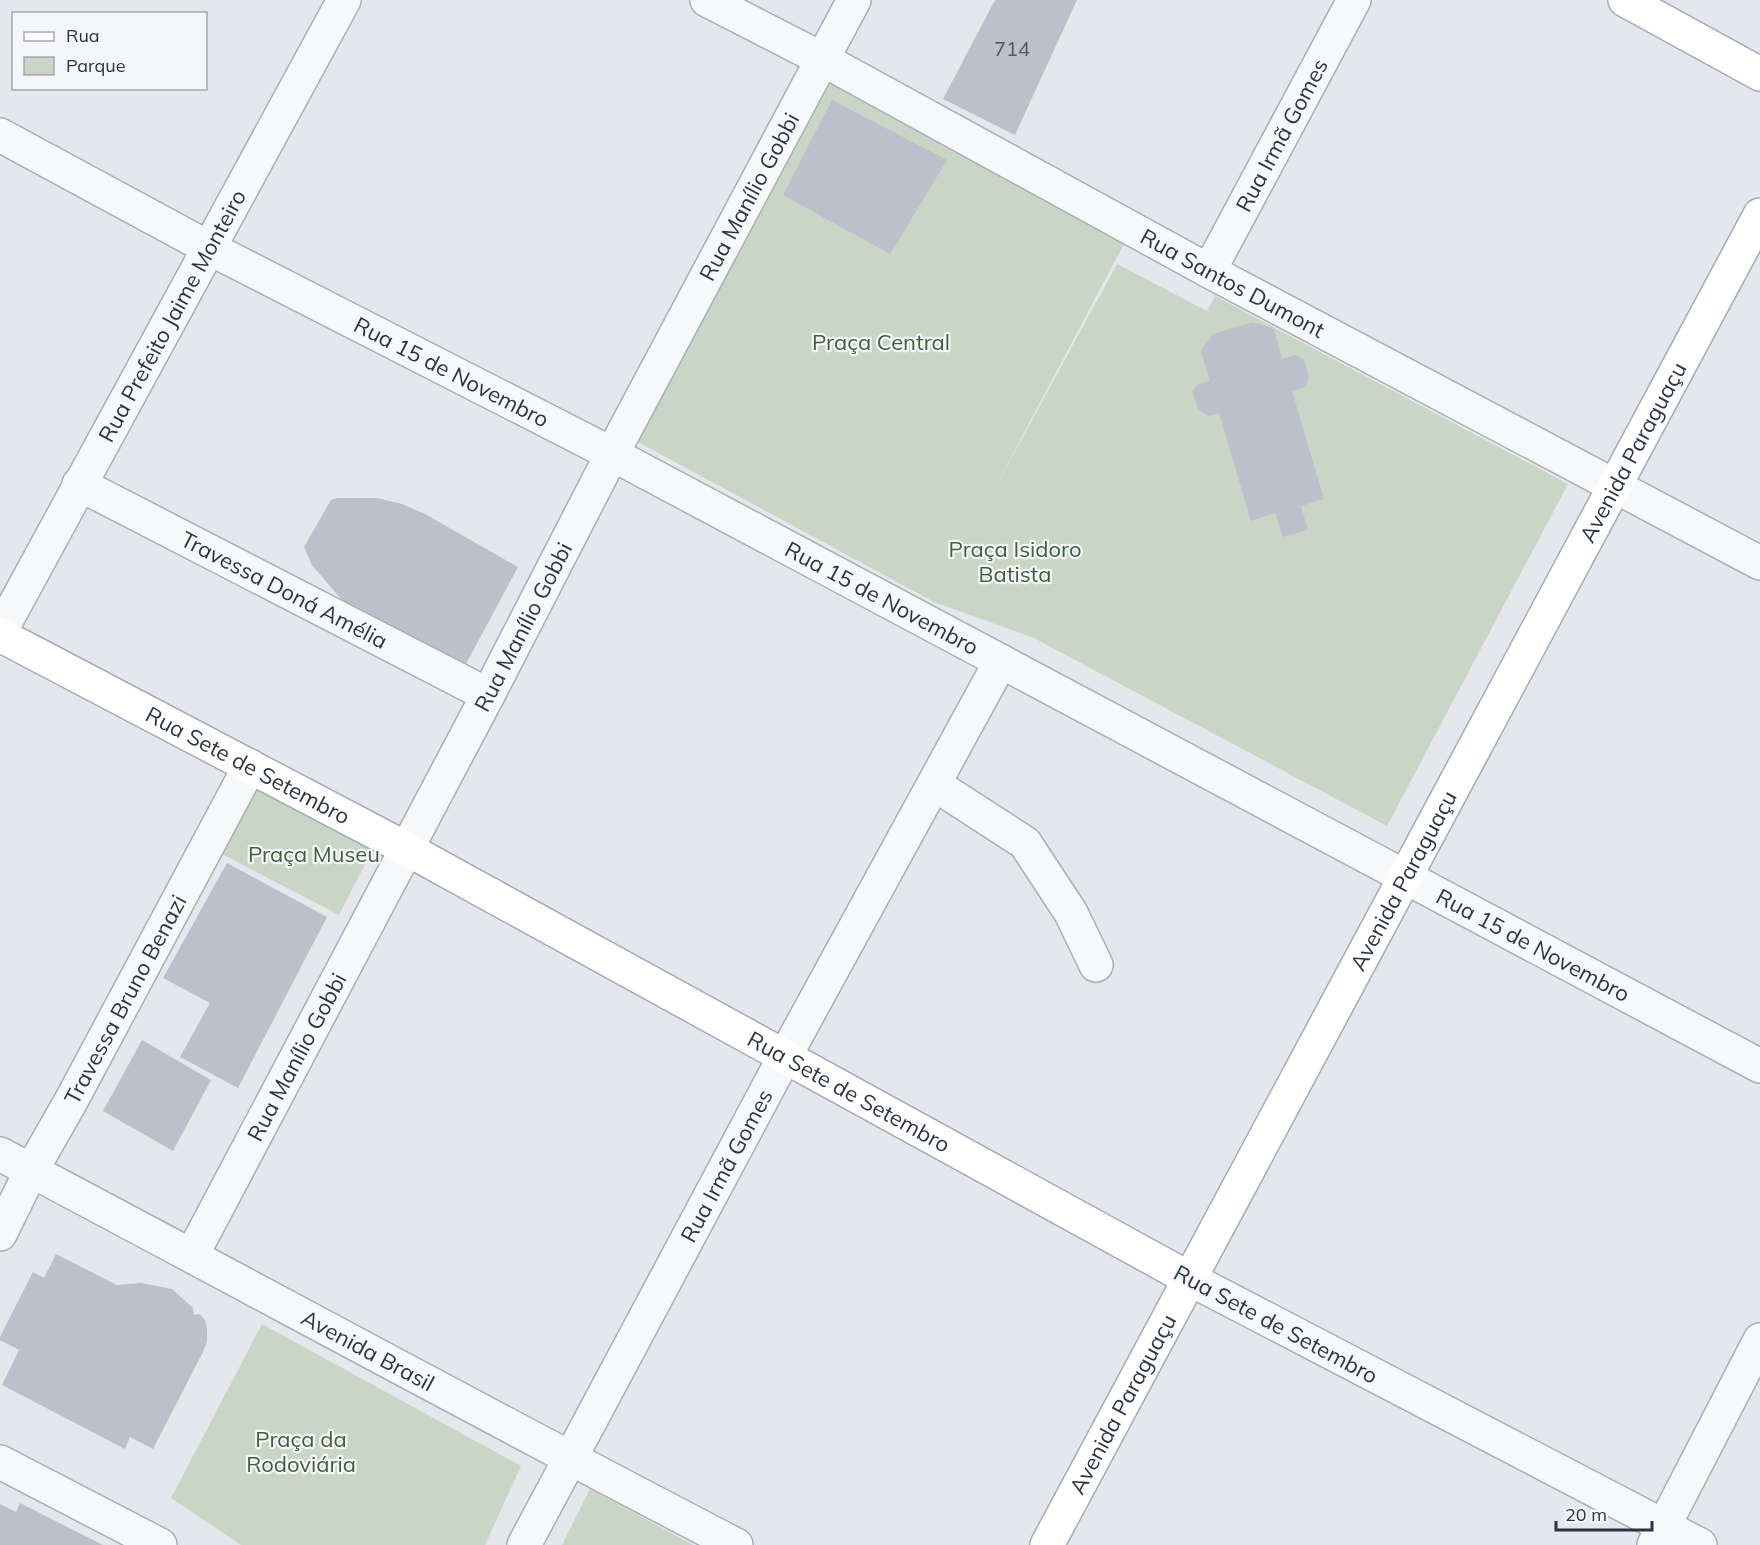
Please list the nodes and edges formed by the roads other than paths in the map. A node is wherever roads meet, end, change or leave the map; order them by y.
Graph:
1 (344, 0) edge
2 (707, 0) edge
3 (854, 0) edge
4 (1354, 0) edge
5 (1625, 0) edge
6 (822, 58) junction
7 (1760, 74) edge
8 (0, 135) edge
9 (1760, 215) edge
10 (209, 248) junction
11 (1209, 271) junction
12 (612, 454) junction
13 (79, 484) junction
14 (1614, 486) junction
15 (1760, 563) edge
16 (0, 634) edge
17 (1001, 661) junction
18 (488, 695) junction
19 (250, 766) junction
20 (934, 784) junction
21 (407, 849) junction
22 (1405, 877) junction
23 (1096, 965) dead end
24 (785, 1056) junction
25 (1760, 1066) edge
26 (0, 1154) edge
27 (31, 1171) junction
28 (0, 1234) edge
29 (192, 1255) junction
30 (1190, 1279) junction
31 (1760, 1340) edge
32 (569, 1458) junction
33 (0, 1461) edge
34 (1659, 1536) edge
35 (160, 1545) edge
36 (524, 1545) edge
37 (736, 1545) edge
38 (1047, 1545) edge
39 (1700, 1545) edge

1 - 10 street, Rua Prefeito Jaime Monteiro
2 - 6 street, Rua Santos Dumont
3 - 6 street, Rua Manílio Gobbi
4 - 11 street, Rua Irmã Gomes
5 - 7 main road
6 - 11 street, Rua Santos Dumont
6 - 12 street, Rua Manílio Gobbi
8 - 10 street, Rua 15 de Novembro
9 - 14 main road, Avenida Paraguaçu
10 - 12 street, Rua 15 de Novembro
10 - 13 street, Rua Prefeito Jaime Monteiro
11 - 14 street, Rua Santos Dumont
12 - 17 street, Rua 15 de Novembro
12 - 18 street, Rua Manílio Gobbi
13 - 16 street, Rua Prefeito Jaime Monteiro
13 - 18 street, Travessa Doná Amélia
14 - 15 street, Rua Santos Dumont
14 - 22 main road, Avenida Paraguaçu
16 - 19 main road, Rua Sete de Setembro
17 - 20 street, Rua Irmã Gomes
17 - 22 street, Rua 15 de Novembro
18 - 21 street, Rua Manílio Gobbi
19 - 21 main road, Rua Sete de Setembro
19 - 27 street, Travessa Bruno Benazi
20 - 23 street
20 - 24 street, Rua Irmã Gomes
21 - 24 main road, Rua Sete de Setembro
21 - 29 street, Rua Manílio Gobbi
22 - 25 street, Rua 15 de Novembro
22 - 30 main road, Avenida Paraguaçu
24 - 30 main road, Rua Sete de Setembro
24 - 32 street, Rua Irmã Gomes
26 - 27 street, Avenida Brasil
27 - 28 street, Travessa Bruno Benazi
27 - 29 street, Avenida Brasil
29 - 32 street, Avenida Brasil
30 - 34 street, Rua Sete de Setembro
30 - 38 main road, Avenida Paraguaçu
31 - 34 street
32 - 36 street, Rua Irmã Gomes
32 - 37 street, Avenida Brasil
33 - 35 street
34 - 39 street, Rua Sete de Setembro

